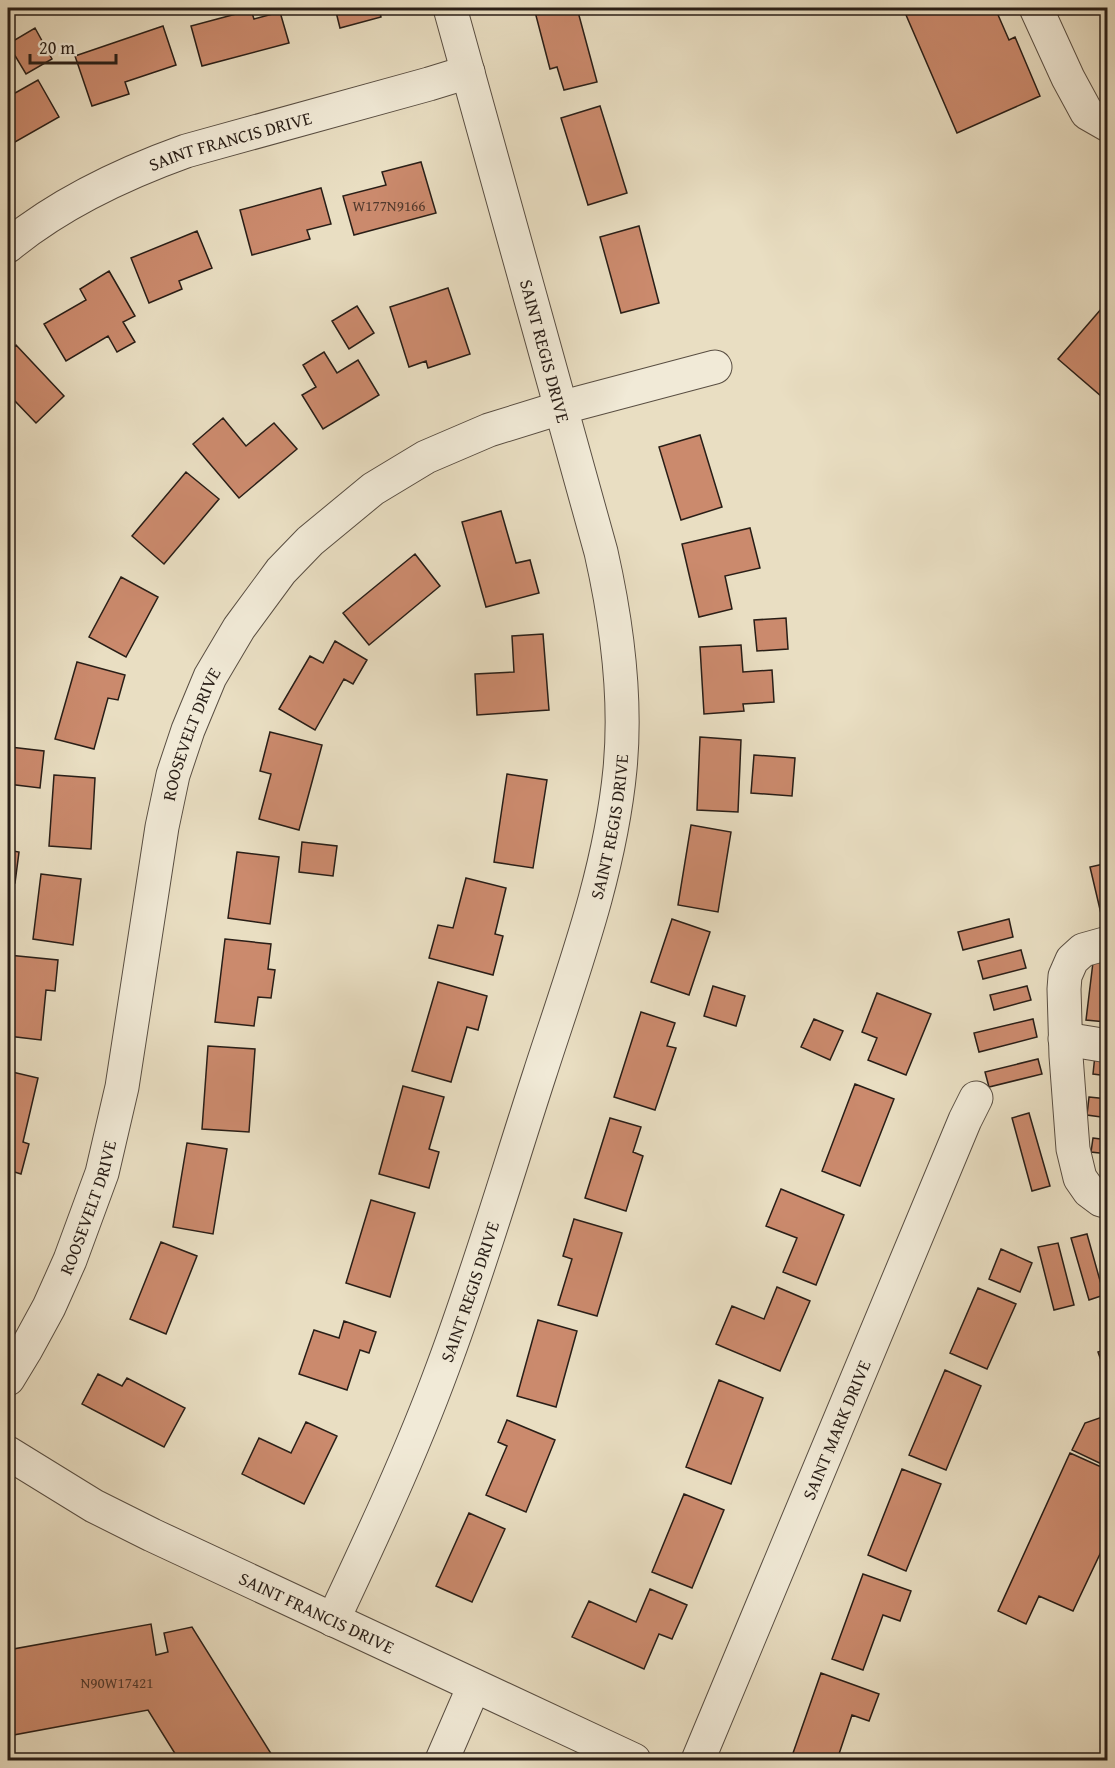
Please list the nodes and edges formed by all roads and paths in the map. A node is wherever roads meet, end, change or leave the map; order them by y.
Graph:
1 (450, 8) edge
2 (1036, 8) edge
3 (468, 72) junction
4 (1107, 125) edge
5 (8, 246) edge
6 (714, 367) dead end
7 (561, 408) junction
8 (1107, 943) edge
9 (1065, 1039) junction
10 (1107, 1046) edge
11 (976, 1098) dead end
12 (1107, 1202) edge
13 (8, 1379) edge
14 (8, 1453) edge
15 (333, 1620) junction
16 (474, 1686) junction
17 (442, 1761) edge
18 (634, 1761) edge
19 (698, 1761) edge

1 - 3 street, SAINT REGIS DRIVE
2 - 4 street
3 - 5 street, SAINT FRANCIS DRIVE
3 - 7 street, SAINT REGIS DRIVE
6 - 7 street, ROOSEVELT DRIVE
7 - 13 street, ROOSEVELT DRIVE
7 - 15 street, SAINT REGIS DRIVE
8 - 9 street
9 - 10 street
9 - 12 street
11 - 19 street, SAINT MARK DRIVE
14 - 15 street, SAINT FRANCIS DRIVE
15 - 16 street, SAINT FRANCIS DRIVE
16 - 17 street
16 - 18 street, SAINT FRANCIS DRIVE

